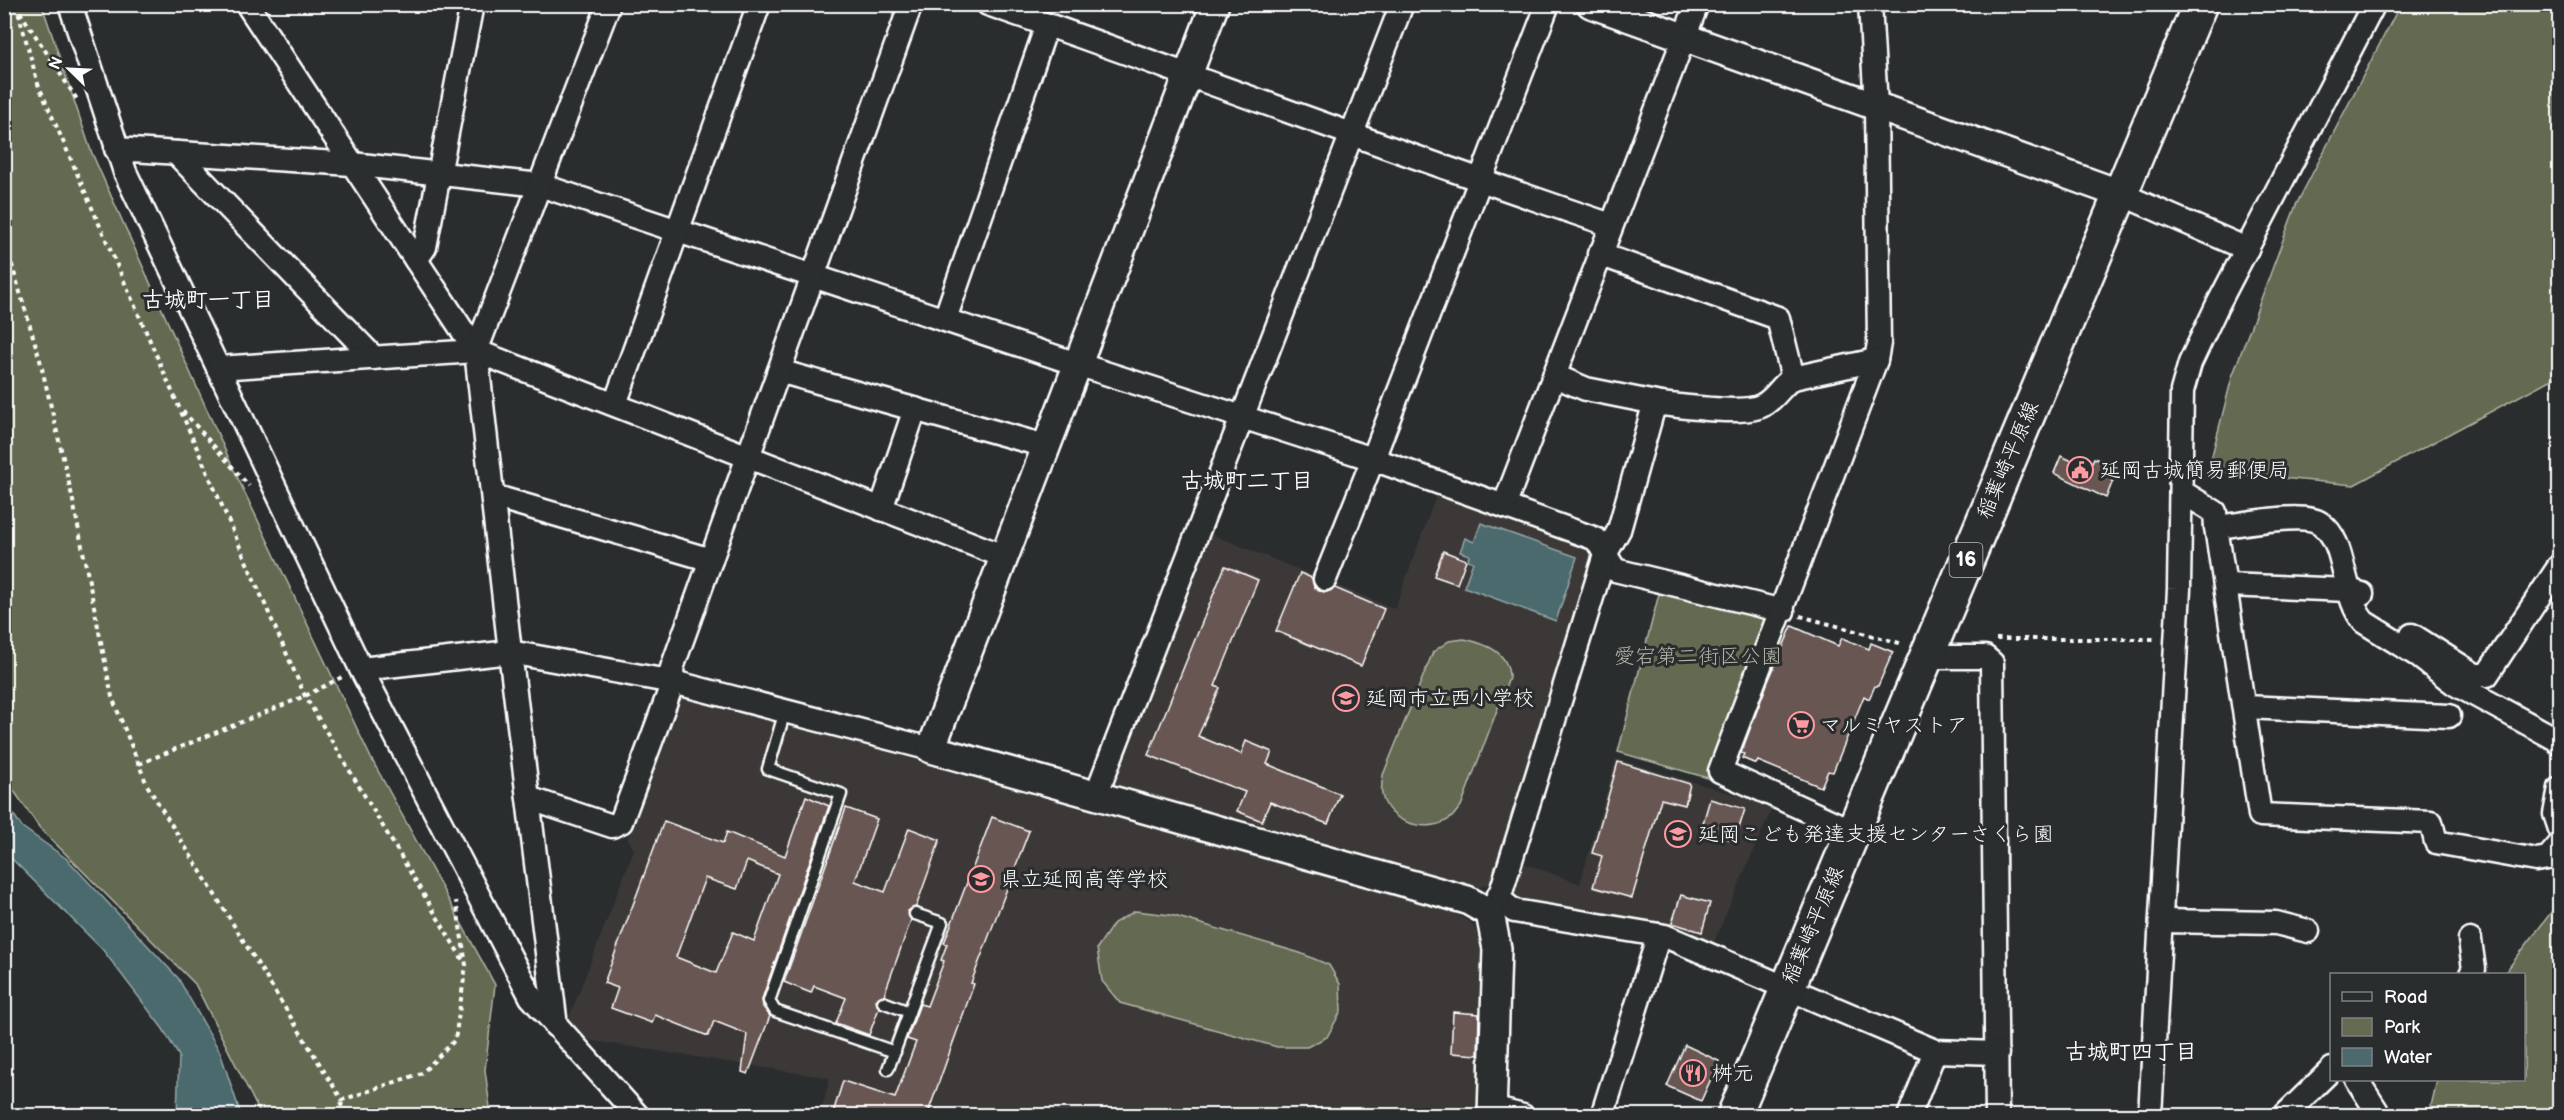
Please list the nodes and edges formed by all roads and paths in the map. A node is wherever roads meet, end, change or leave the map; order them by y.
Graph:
1 (70, 4) edge
2 (248, 4) edge
3 (609, 4) edge
4 (759, 4) edge
5 (911, 4) edge
6 (988, 4) edge
7 (1215, 4) edge
8 (1402, 4) edge
9 (1548, 4) edge
10 (1591, 4) edge
11 (1697, 4) edge
12 (1870, 4) edge
13 (2200, 4) edge
14 (2374, 4) edge
15 (17, 6) edge
16 (470, 6) edge
17 (1047, 25) junction
18 (1684, 38) junction
19 (1188, 74) junction
20 (81, 105) dead end
21 (1876, 106) junction
22 (1352, 132) junction
23 (116, 149) junction
24 (176, 153) junction
25 (352, 164) junction
26 (440, 174) junction
27 (1480, 181) junction
28 (540, 185) junction
29 (2121, 194) junction
30 (1611, 225) junction
31 (678, 230) junction
32 (4, 238) edge
33 (2247, 249) junction
34 (1599, 254) junction
35 (416, 260) junction
36 (813, 274) junction
37 (945, 319) junction
38 (476, 351) junction
39 (374, 358) junction
40 (1876, 360) junction
41 (1077, 364) junction
42 (218, 368) junction
43 (779, 371) junction
44 (1554, 376) junction
45 (1793, 378) junction
46 (615, 404) junction
47 (1661, 404) junction
48 (179, 407) junction
49 (915, 409) junction
50 (1243, 416) junction
51 (1045, 446) junction
52 (748, 458) junction
53 (1373, 459) junction
54 (254, 492) dead end
55 (2182, 492) junction
56 (493, 496) junction
57 (1504, 506) junction
58 (881, 509) junction
59 (2216, 527) junction
60 (1605, 555) junction
61 (1003, 556) junction
62 (711, 560) junction
63 (2559, 565) edge
64 (1325, 579) dead end
65 (2226, 585) junction
66 (2349, 590) junction
67 (1783, 611) junction
68 (1990, 639) dead end
69 (2175, 639) junction
70 (510, 652) junction
71 (1926, 654) junction
72 (361, 669) junction
73 (673, 682) junction
74 (305, 696) junction
75 (2245, 707) junction
76 (785, 711) junction
77 (2449, 716) dead end
78 (2559, 744) edge
79 (931, 749) junction
80 (139, 764) junction
81 (2559, 788) edge
82 (1096, 795) junction
83 (528, 798) junction
84 (2559, 829) edge
85 (1852, 831) junction
86 (2559, 844) edge
87 (464, 870) junction
88 (1494, 905) junction
89 (915, 914) dead end
90 (2161, 921) junction
91 (2308, 932) dead end
92 (1659, 935) junction
93 (2470, 940) dead end
94 (466, 965) junction
95 (2472, 973) edge
96 (1787, 988) junction
97 (883, 1002) dead end
98 (909, 1012) junction
99 (556, 1026) junction
100 (1935, 1051) junction
101 (895, 1052) junction
102 (1997, 1053) junction
103 (888, 1069) dead end
104 (2330, 1071) edge
105 (2367, 1084) edge
106 (342, 1100) junction
107 (1492, 1112) edge
108 (340, 1116) edge
109 (638, 1116) edge
110 (1523, 1116) edge
111 (1602, 1116) edge
112 (1734, 1116) edge
113 (1909, 1116) edge
114 (1997, 1116) edge
115 (2150, 1116) edge
116 (2284, 1116) edge
117 (2380, 1116) edge

1 - 23 street
2 - 25 street
3 - 28 street
4 - 31 street
5 - 36 street
6 - 17 street
7 - 19 street
8 - 22 street
9 - 27 street
10 - 18 street
11 - 18 street
12 - 21 street
13 - 29 main road, 稲葉崎平原線 / 16
14 - 33 street
15 - 20 path
15 - 48 path
16 - 26 street
17 - 19 street
17 - 37 street
18 - 21 street
18 - 30 street
19 - 22 street
19 - 41 street
21 - 29 street
21 - 40 street
22 - 27 street
22 - 50 street
23 - 24 street
23 - 42 street
24 - 25 street
24 - 39 street
25 - 26 street
25 - 35 street
26 - 28 street
26 - 35 street
27 - 30 street
27 - 53 street
28 - 31 street
28 - 38 street
29 - 33 street
29 - 71 main road, 稲葉崎平原線 / 16
30 - 34 street
31 - 36 street
31 - 46 street
32 - 80 path
33 - 55 street
34 - 44 street
34 - 45 street
35 - 38 street
36 - 37 street
36 - 43 street
37 - 41 street
38 - 39 street
38 - 46 street
38 - 56 street
39 - 42 street
40 - 45 street
40 - 67 street
41 - 50 street
41 - 51 street
42 - 72 street
43 - 49 street
43 - 52 street
44 - 47 street
44 - 57 street
45 - 47 street
46 - 52 street
47 - 60 street
48 - 54 path
48 - 74 path
49 - 51 street
49 - 58 street
50 - 53 street
50 - 82 street
51 - 61 street
52 - 58 street
52 - 62 street
53 - 57 street
53 - 64 street
55 - 59 street
55 - 69 street
56 - 62 street
56 - 70 street
57 - 60 street
58 - 61 street
59 - 65 street
59 - 66 street
60 - 67 street
60 - 88 street
61 - 79 street
62 - 73 street
63 - 66 street
65 - 66 street
65 - 75 street
66 - 78 street
67 - 71 path
67 - 85 street
68 - 69 path
69 - 90 street
70 - 72 street
70 - 73 street
70 - 83 street
71 - 85 main road, 稲葉崎平原線 / 16
71 - 102 street
72 - 74 path
72 - 87 street
73 - 76 street
73 - 83 street
74 - 80 path
74 - 94 path
75 - 77 street
75 - 86 street
76 - 79 street
76 - 101 lane
79 - 82 street
80 - 106 path
81 - 84 street
82 - 88 street
83 - 99 street
85 - 96 main road, 稲葉崎平原線 / 16
87 - 94 path
87 - 99 street
88 - 92 street
88 - 107 street
89 - 98 lane
90 - 91 street
90 - 115 street
92 - 96 street
92 - 111 street
93 - 95 street
94 - 106 path
96 - 100 street
96 - 112 main road, 稲葉崎平原線 / 16
97 - 98 lane
98 - 101 lane
99 - 109 street
100 - 102 street
100 - 113 street
101 - 103 lane
102 - 114 street
104 - 116 street
105 - 117 street
106 - 108 path
107 - 110 street

